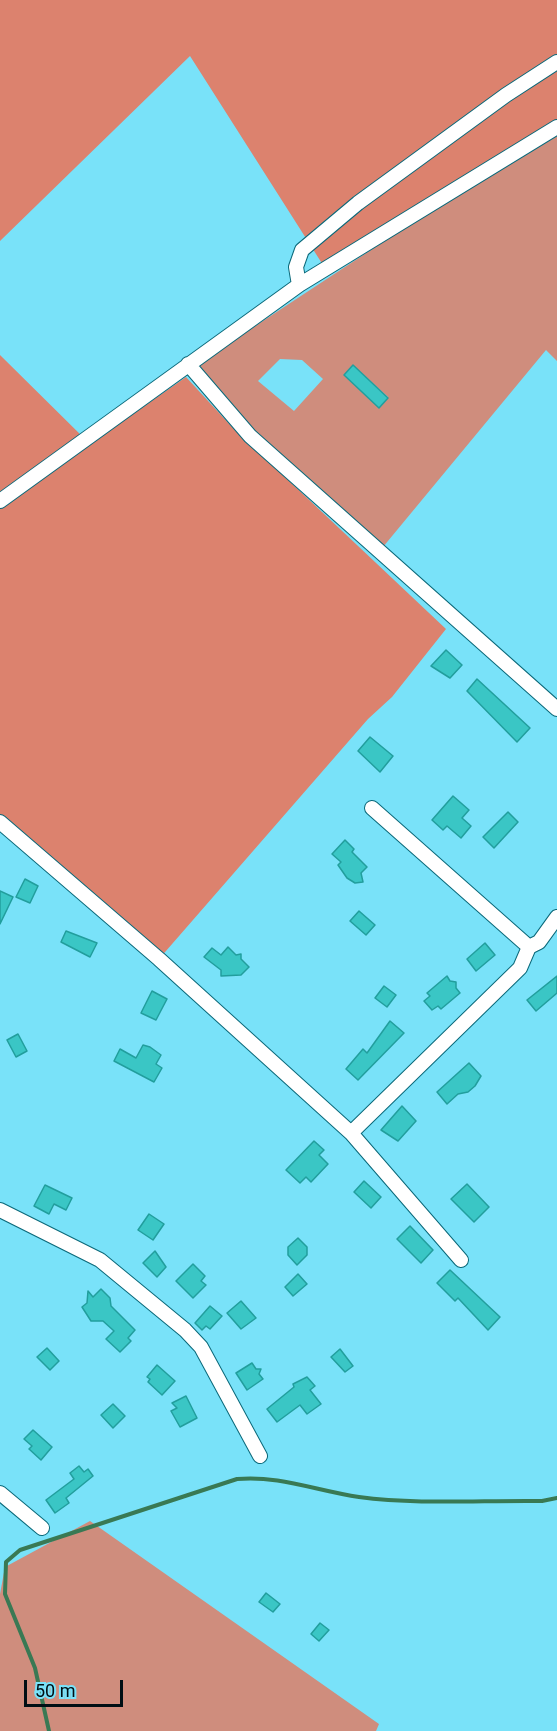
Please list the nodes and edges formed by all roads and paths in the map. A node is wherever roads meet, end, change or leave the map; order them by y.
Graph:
1 (557, 62) edge
2 (557, 127) edge
3 (299, 285) junction
4 (188, 364) junction
5 (0, 501) edge
6 (557, 709) edge
7 (372, 808) dead end
8 (0, 822) edge
9 (557, 917) edge
10 (529, 947) junction
11 (351, 1133) junction
12 (0, 1210) edge
13 (461, 1260) dead end
14 (260, 1456) dead end
15 (0, 1493) edge
16 (42, 1528) dead end

1 - 3 street
2 - 3 street
3 - 4 street
4 - 5 street
4 - 6 street
7 - 10 street
8 - 11 street
9 - 10 street
10 - 11 street
11 - 13 street
12 - 14 street
15 - 16 street

